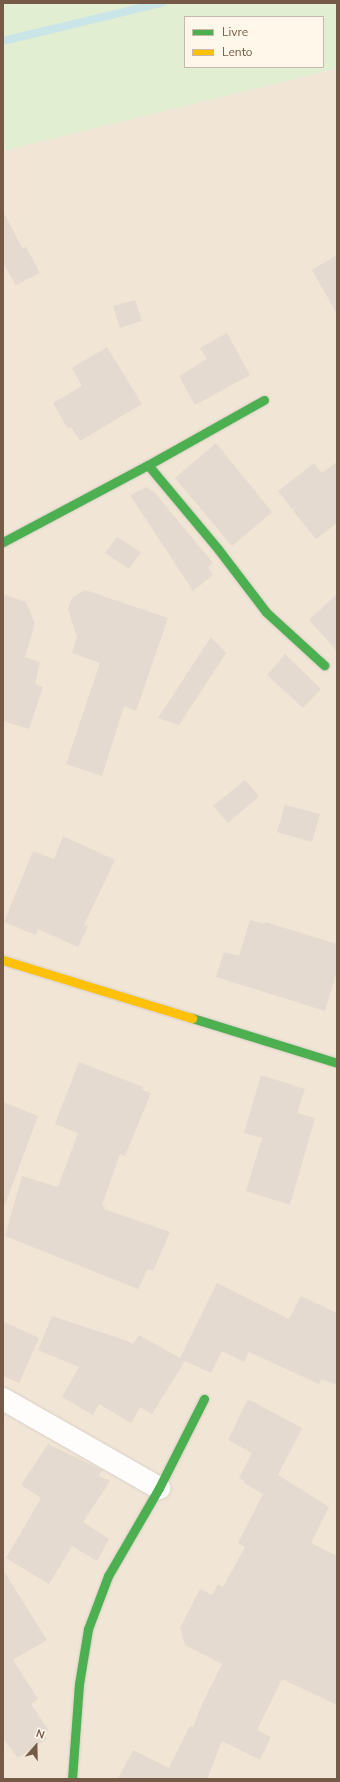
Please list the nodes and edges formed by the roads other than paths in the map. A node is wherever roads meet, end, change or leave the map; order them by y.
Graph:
1 (264, 400) dead end
2 (148, 465) junction
3 (3, 542) edge
4 (324, 665) dead end
5 (3, 960) edge
6 (337, 1063) edge
7 (3, 1399) edge
8 (204, 1399) dead end
9 (159, 1488) junction
10 (72, 1779) edge

1 - 2 street
2 - 3 street
2 - 4 street
5 - 6 street
7 - 9 street
8 - 9 street
9 - 10 street

